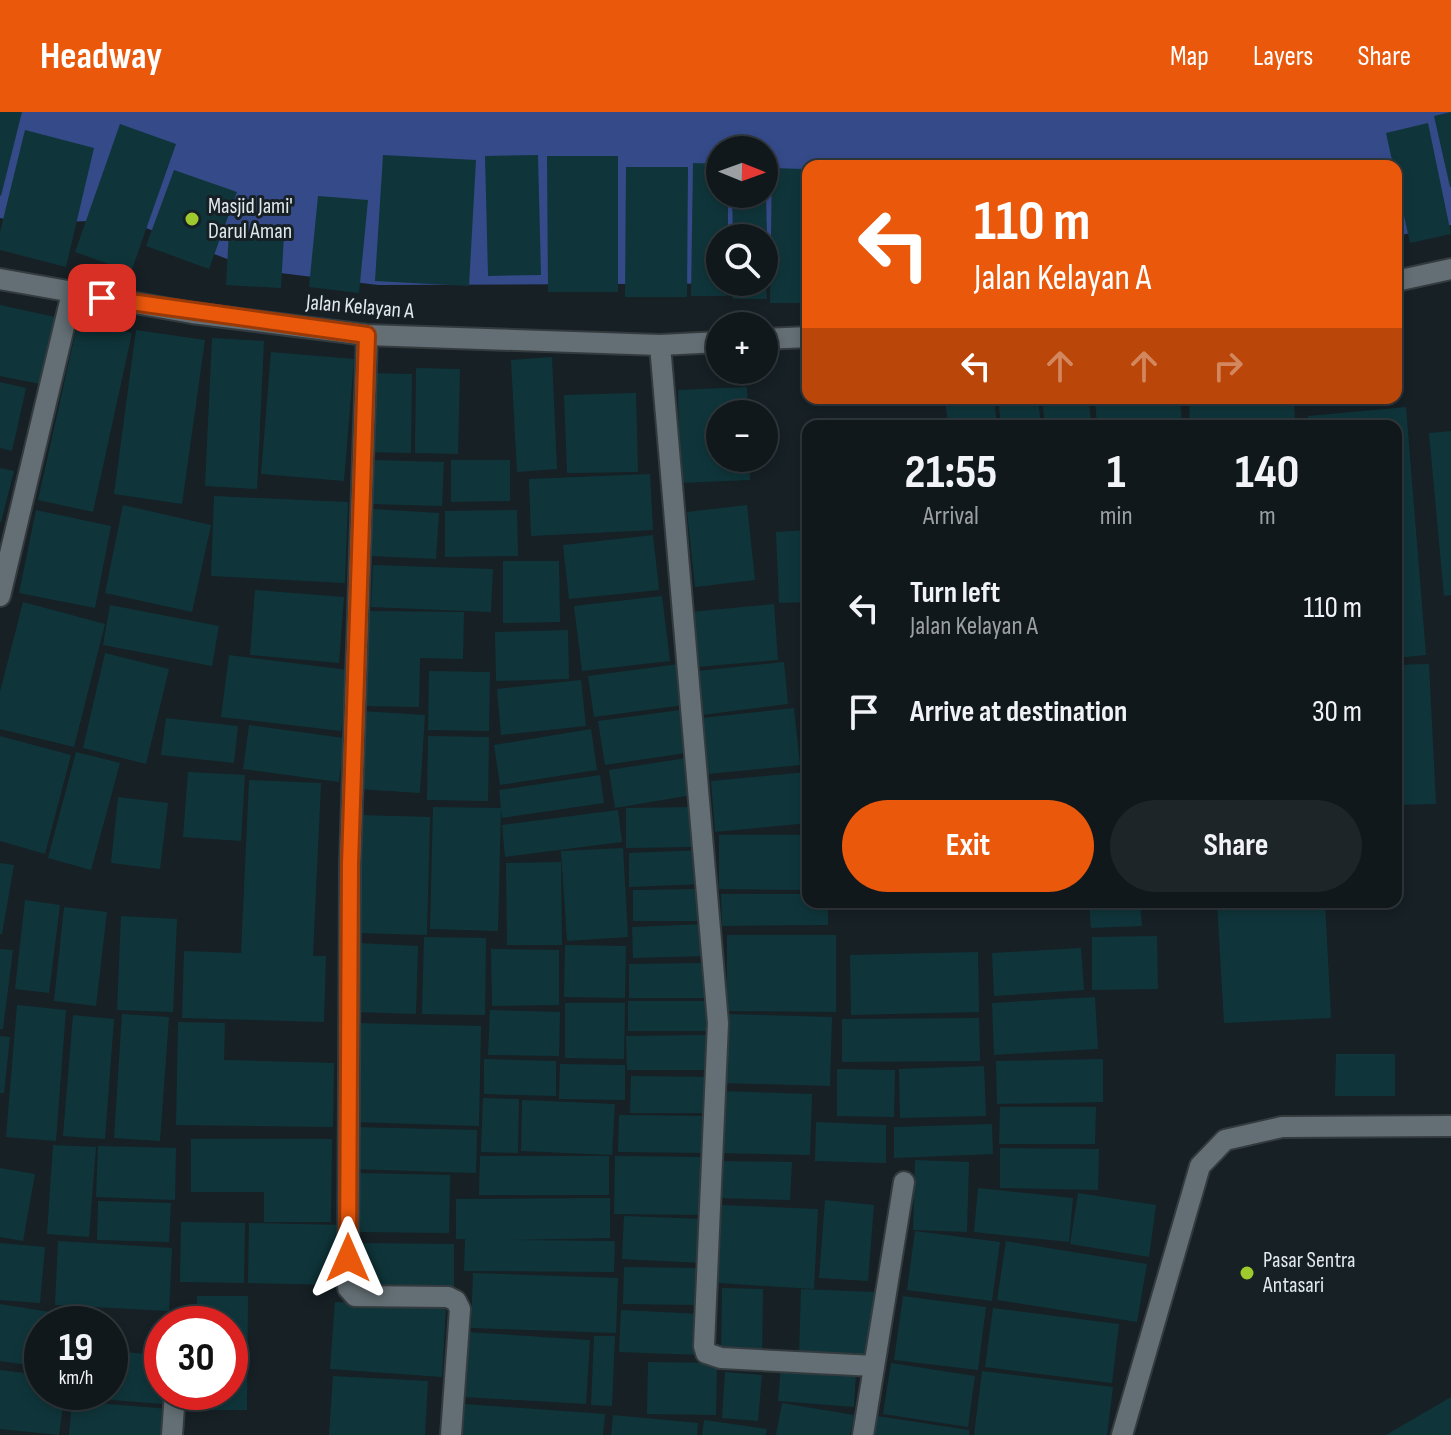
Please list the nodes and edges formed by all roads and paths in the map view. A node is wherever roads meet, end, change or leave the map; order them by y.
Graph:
1 (1451, 269) edge
2 (0, 279) edge
3 (1402, 280) edge
4 (72, 293) junction
5 (367, 335) junction
6 (802, 337) edge
7 (778, 338) edge
8 (706, 343) edge
9 (660, 345) junction
10 (0, 596) edge
11 (1451, 1126) edge
12 (904, 1182) dead end
13 (874, 1366) junction
14 (174, 1410) edge
15 (172, 1435) edge
16 (451, 1435) edge
17 (863, 1435) edge
18 (1122, 1435) edge

1 - 3 street
2 - 4 street, Jalan Kelayan A
4 - 5 street, Jalan Kelayan A
4 - 10 street
5 - 9 street, Jalan Kelayan A
5 - 16 street
6 - 7 street
8 - 9 street, Jalan Kelayan A
9 - 13 street
11 - 18 street
12 - 13 street
13 - 17 street
14 - 15 street

